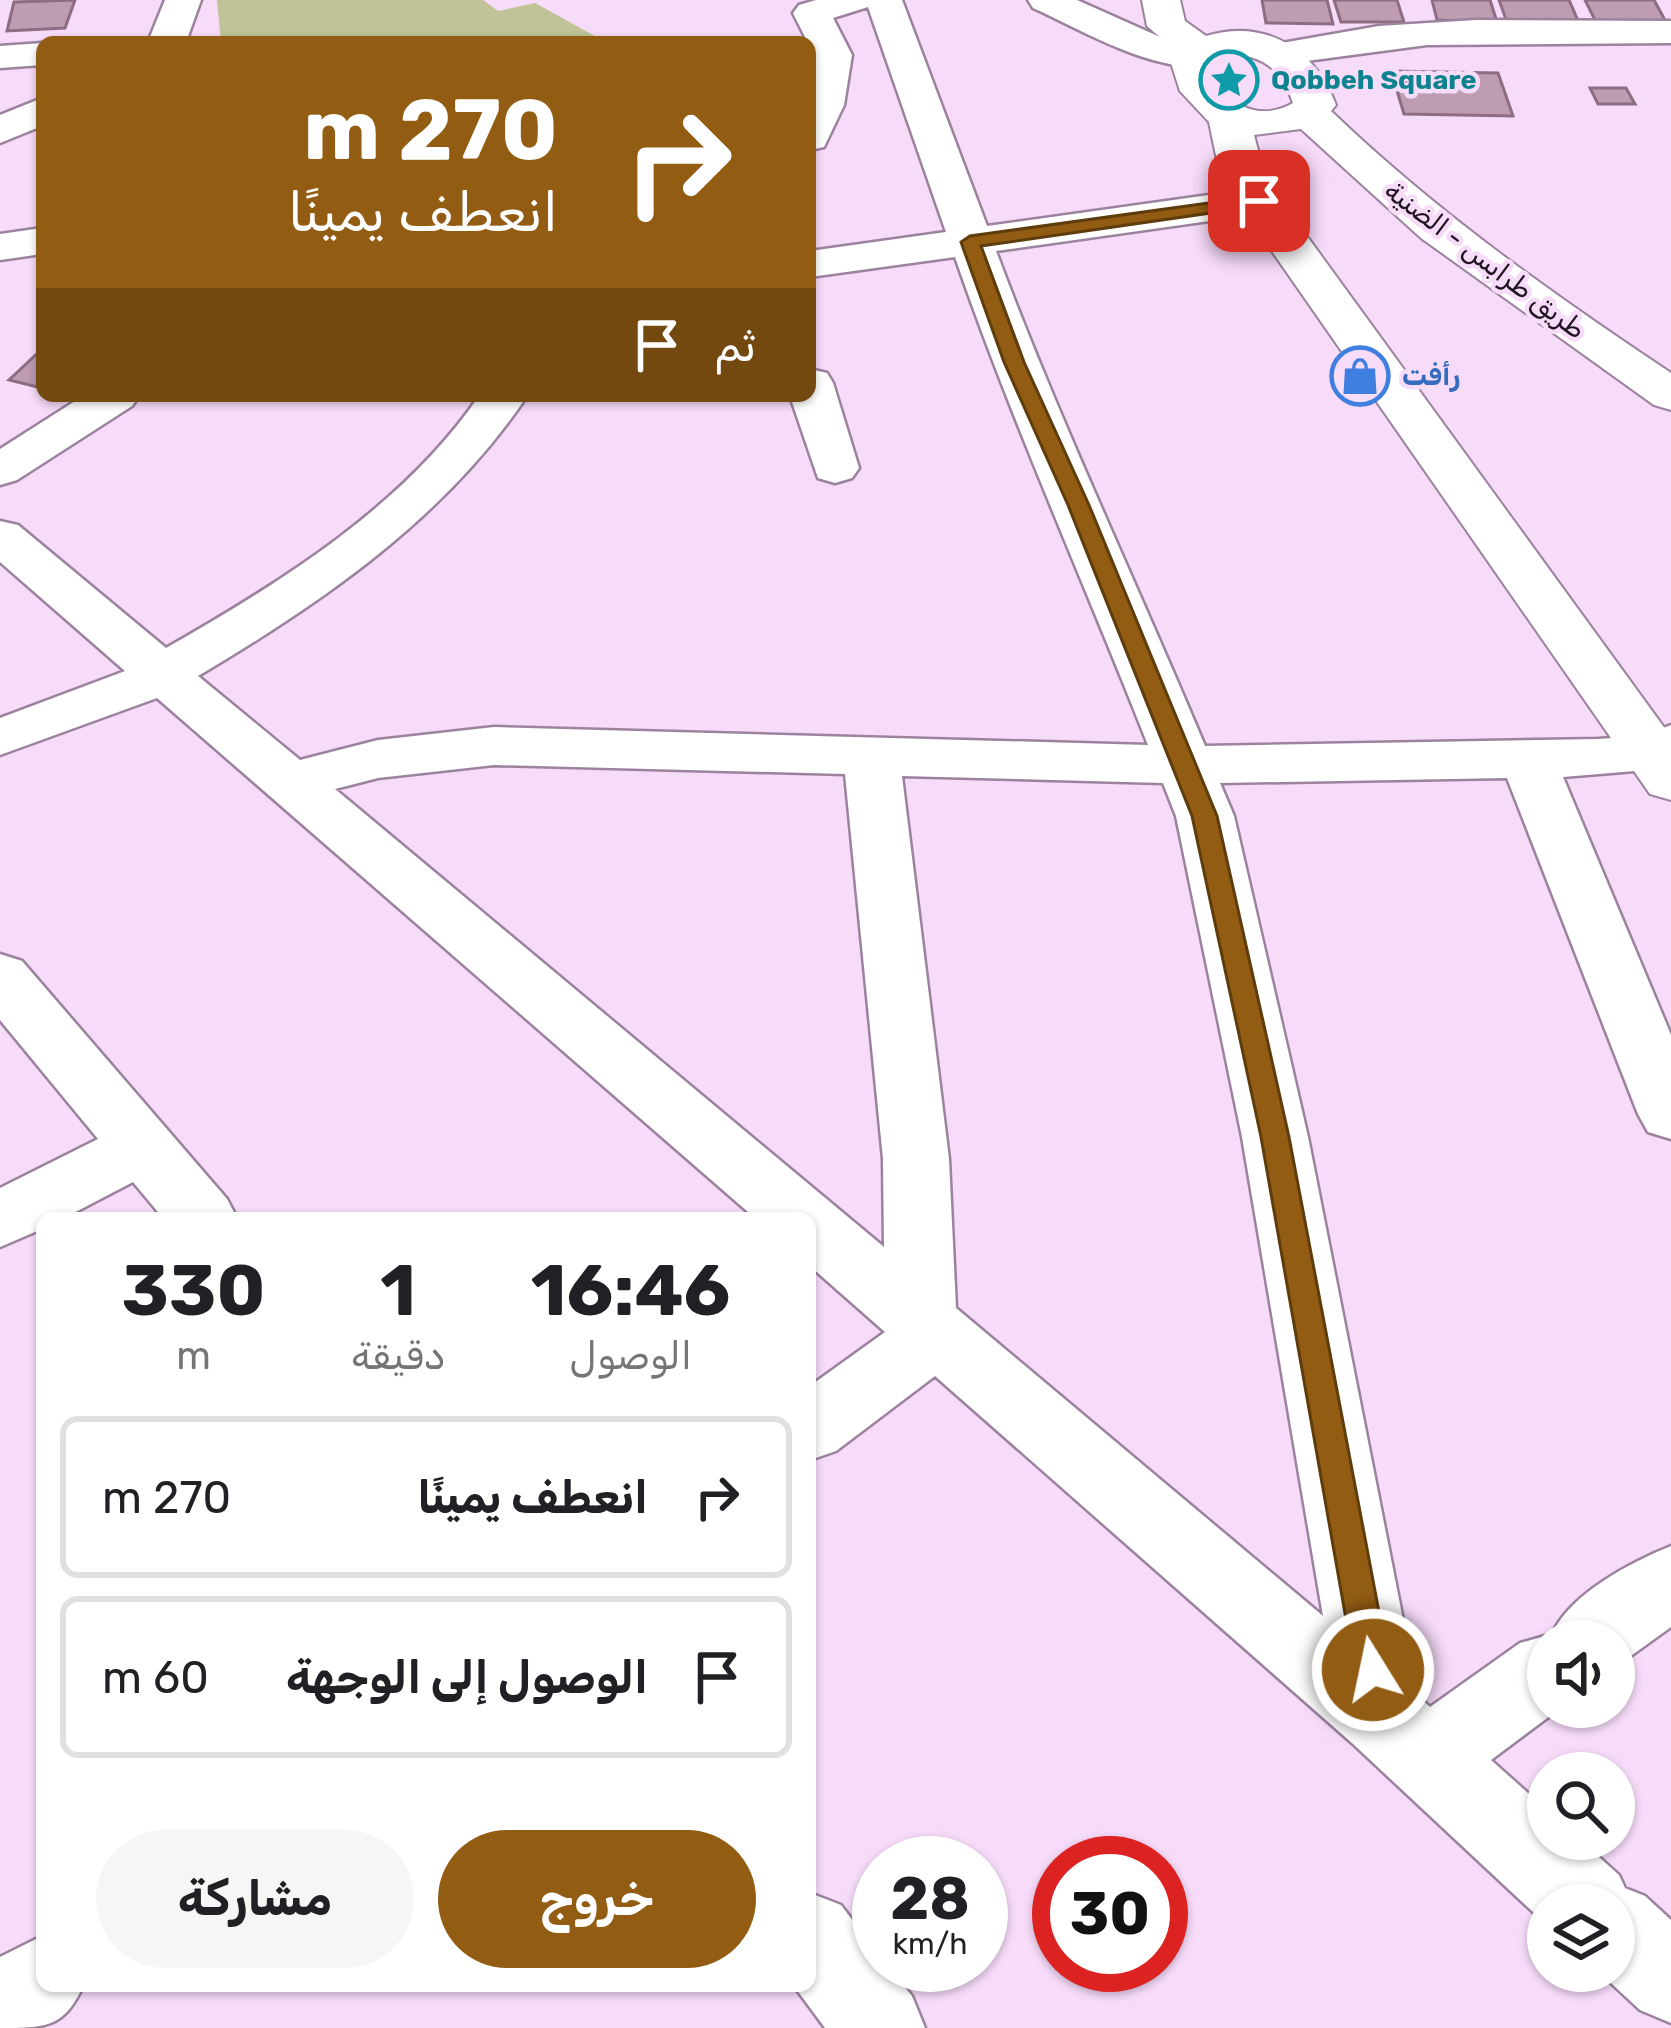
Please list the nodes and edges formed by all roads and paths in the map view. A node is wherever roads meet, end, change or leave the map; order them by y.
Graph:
1 (183, 0) edge
2 (854, 0) edge
3 (884, 0) edge
4 (1046, 0) edge
5 (1161, 0) edge
6 (1671, 32) edge
7 (169, 36) edge
8 (1284, 53) junction
9 (36, 54) edge
10 (1197, 54) junction
11 (0, 57) edge
12 (1309, 112) junction
13 (36, 113) edge
14 (1229, 119) junction
15 (816, 121) edge
16 (0, 131) edge
17 (1259, 201) junction
18 (36, 242) edge
19 (970, 242) junction
20 (0, 247) edge
21 (816, 263) edge
22 (1671, 395) edge
23 (106, 402) edge
24 (498, 402) edge
25 (816, 402) edge
26 (835, 468) dead end
27 (0, 470) edge
28 (0, 536) edge
29 (161, 674) junction
30 (0, 737) edge
31 (872, 759) junction
32 (1528, 760) junction
33 (1665, 760) edge
34 (1187, 765) junction
35 (286, 783) junction
36 (0, 977) edge
37 (1671, 1114) edge
38 (140, 1148) junction
39 (198, 1212) edge
40 (795, 1212) edge
41 (0, 1219) edge
42 (816, 1230) edge
43 (929, 1327) junction
44 (816, 1423) edge
45 (1671, 1582) edge
46 (1618, 1620) edge
47 (1527, 1680) edge
48 (1404, 1737) junction
49 (1566, 1884) edge
50 (816, 1944) edge
51 (1635, 1947) edge
52 (1671, 1979) edge
53 (36, 1984) edge
54 (0, 2010) edge
55 (880, 2028) edge

1 - 7 street
2 - 15 street
3 - 19 street
4 - 10 street
5 - 10 main road
6 - 8 street
8 - 10 main road
8 - 12 main road
9 - 11 street
10 - 14 main road
12 - 14 main road
12 - 22 main road, طريق طرابس - الضنية
13 - 16 street
14 - 17 main road
17 - 19 street
17 - 33 main road
18 - 20 street
19 - 21 street
19 - 34 street
23 - 27 street
24 - 29 street
25 - 26 street
28 - 29 street
29 - 30 street
29 - 35 street
31 - 34 street
31 - 35 street
31 - 43 street
32 - 33 street
32 - 34 street
32 - 37 street
34 - 48 street
35 - 40 street
36 - 38 street
38 - 39 street
38 - 41 street
42 - 43 street
43 - 44 street
43 - 48 street
45 - 46 street
47 - 48 street
48 - 49 street
50 - 55 street
51 - 52 street
53 - 54 street

